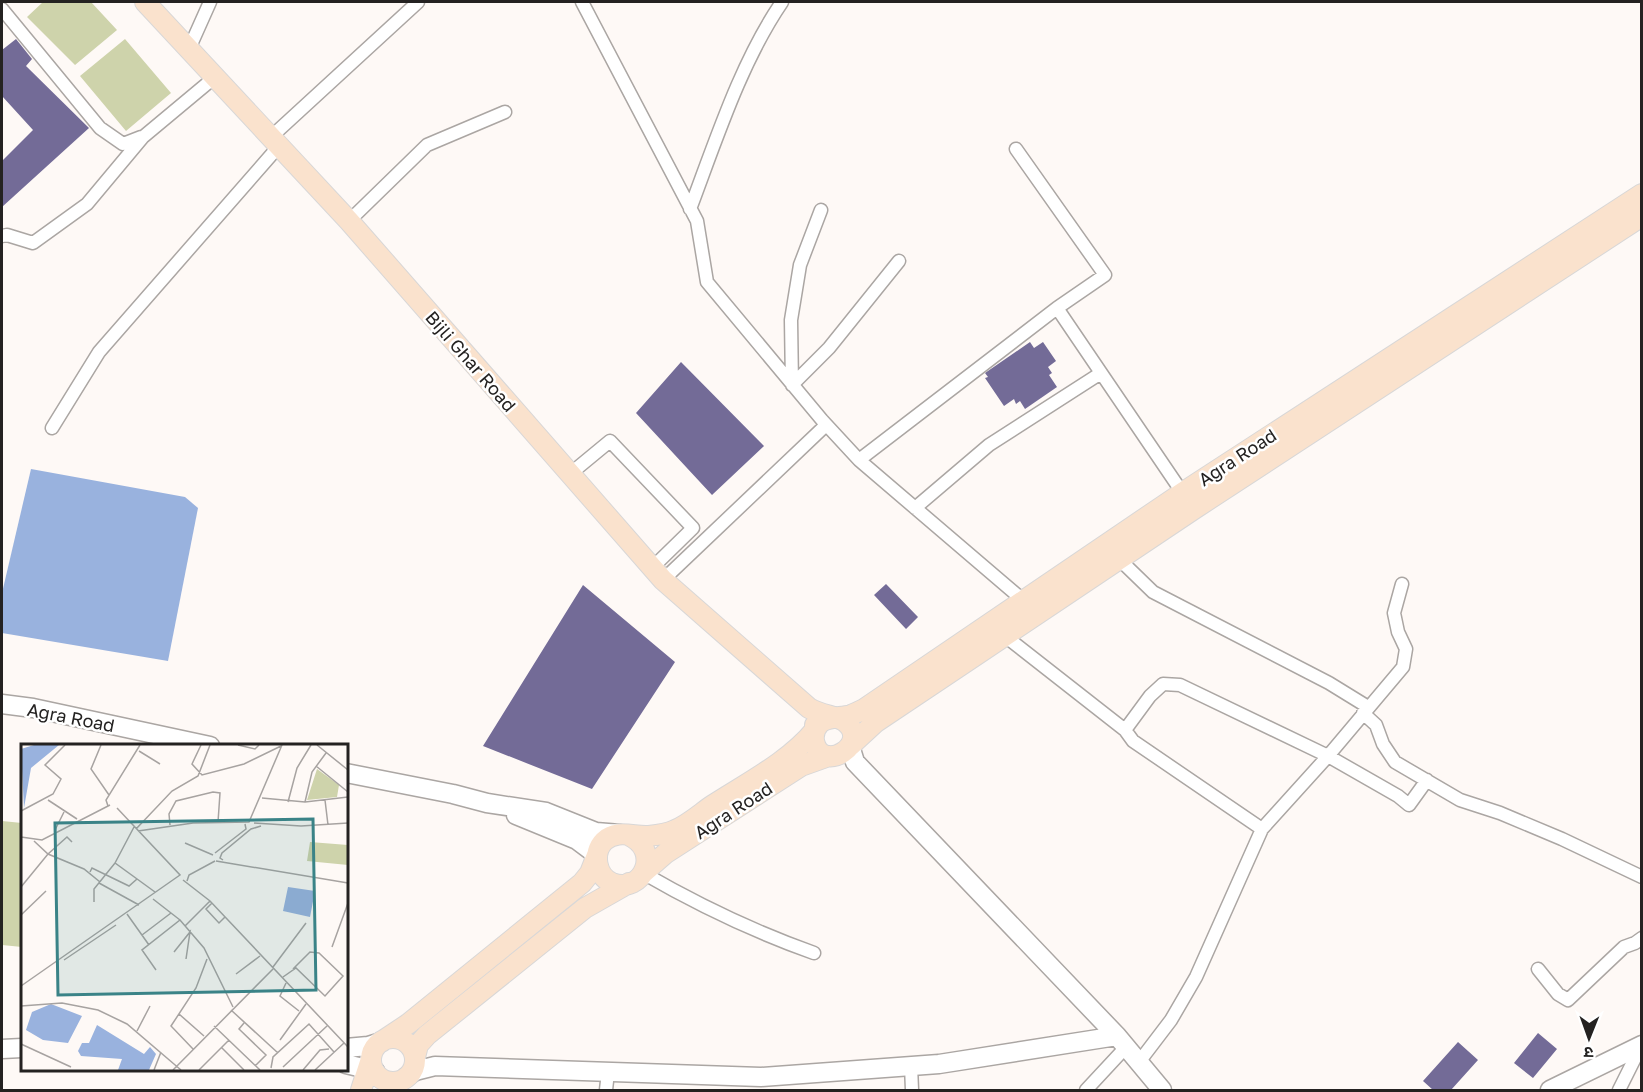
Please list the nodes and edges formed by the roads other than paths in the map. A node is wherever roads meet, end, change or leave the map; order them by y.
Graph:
1 (145, 2) edge
2 (210, 2) edge
3 (418, 2) edge
4 (582, 2) edge
5 (782, 2) edge
6 (2, 9) edge
7 (189, 49) junction
8 (215, 77) junction
9 (505, 111) dead end
10 (143, 137) junction
11 (275, 141) junction
12 (1016, 149) dead end
13 (1641, 194) edge
14 (690, 209) junction
15 (821, 210) dead end
16 (1641, 216) edge
17 (349, 221) junction
18 (2, 236) edge
19 (898, 261) dead end
20 (1057, 309) junction
21 (1101, 373) junction
22 (792, 385) junction
23 (826, 425) junction
24 (52, 428) dead end
25 (859, 460) junction
26 (570, 474) junction
27 (1188, 501) junction
28 (915, 508) junction
29 (1119, 559) junction
30 (657, 574) junction
31 (1402, 585) dead end
32 (1024, 601) junction
33 (1005, 636) junction
34 (2, 704) edge
35 (809, 708) junction
36 (1365, 710) junction
37 (833, 718) junction
38 (816, 730) junction
39 (1125, 730) junction
40 (201, 744) edge
41 (842, 755) junction
42 (1328, 756) junction
43 (348, 772) edge
44 (1427, 780) junction
45 (488, 803) junction
46 (1262, 829) junction
47 (624, 835) junction
48 (597, 855) junction
49 (1641, 877) edge
50 (636, 878) junction
51 (1641, 938) edge
52 (814, 953) dead end
53 (1538, 969) dead end
54 (381, 1041) junction
55 (1121, 1041) junction
56 (1641, 1046) edge
57 (21, 1048) edge
58 (348, 1048) edge
59 (2, 1049) edge
60 (415, 1057) junction
61 (1138, 1062) junction
62 (348, 1064) edge
63 (371, 1066) junction
64 (435, 1066) junction
65 (911, 1066) junction
66 (608, 1072) junction
67 (406, 1077) junction
68 (361, 1090) edge
69 (390, 1090) edge
70 (606, 1090) edge
71 (912, 1090) edge
72 (1086, 1090) edge
73 (1162, 1090) edge
74 (1550, 1090) edge
75 (1618, 1090) edge

1 - 7 main road, Bijli Ghar Road
2 - 7 street
3 - 11 street
4 - 14 street
5 - 14 street
6 - 10 street
7 - 8 main road, Bijli Ghar Road
8 - 10 street
8 - 11 main road, Bijli Ghar Road
9 - 17 street
10 - 18 street
11 - 17 main road, Bijli Ghar Road
11 - 24 street
12 - 20 street
13 - 27 main road, Agra Road
14 - 22 street
15 - 22 street
16 - 27 main road, Agra Road
17 - 26 main road, Bijli Ghar Road
19 - 22 street
20 - 21 street
20 - 25 street
21 - 27 street
21 - 28 street
22 - 23 street
23 - 25 street
23 - 30 street
25 - 28 street
26 - 30 main road, Bijli Ghar Road
26 - 30 street
27 - 29 main road, Agra Road
27 - 32 main road, Agra Road
28 - 32 street
29 - 33 main road, Agra Road
29 - 36 street
30 - 35 main road, Bijli Ghar Road
31 - 36 street
32 - 37 main road, Agra Road
33 - 39 street
33 - 41 main road, Agra Road
34 - 40 main road, Agra Road
35 - 37 main road
35 - 38 main road
36 - 42 street
36 - 44 street
37 - 38 main road
37 - 41 main road
38 - 41 main road
38 - 47 main road, Agra Road
39 - 42 street
39 - 46 street
41 - 50 main road, Agra Road
41 - 55 main road
42 - 44 street
42 - 46 street
43 - 45 main road, Agra Road
44 - 49 street
45 - 47 main road, Agra Road
45 - 48 main road, Agra Road
46 - 61 street
47 - 48 main road
47 - 50 main road
48 - 50 main road
48 - 54 main road
50 - 52 street
50 - 60 main road, Agra Road
51 - 53 street
54 - 58 main road
54 - 60 main road
54 - 63 main road
55 - 61 main road
55 - 65 main road
55 - 72 street
56 - 74 main road
56 - 75 street
57 - 59 main road
60 - 64 main road
60 - 67 main road
61 - 73 main road
62 - 63 main road
63 - 67 main road
63 - 68 main road
64 - 66 main road
64 - 67 main road
65 - 66 main road
65 - 71 street
66 - 70 street
67 - 69 main road

